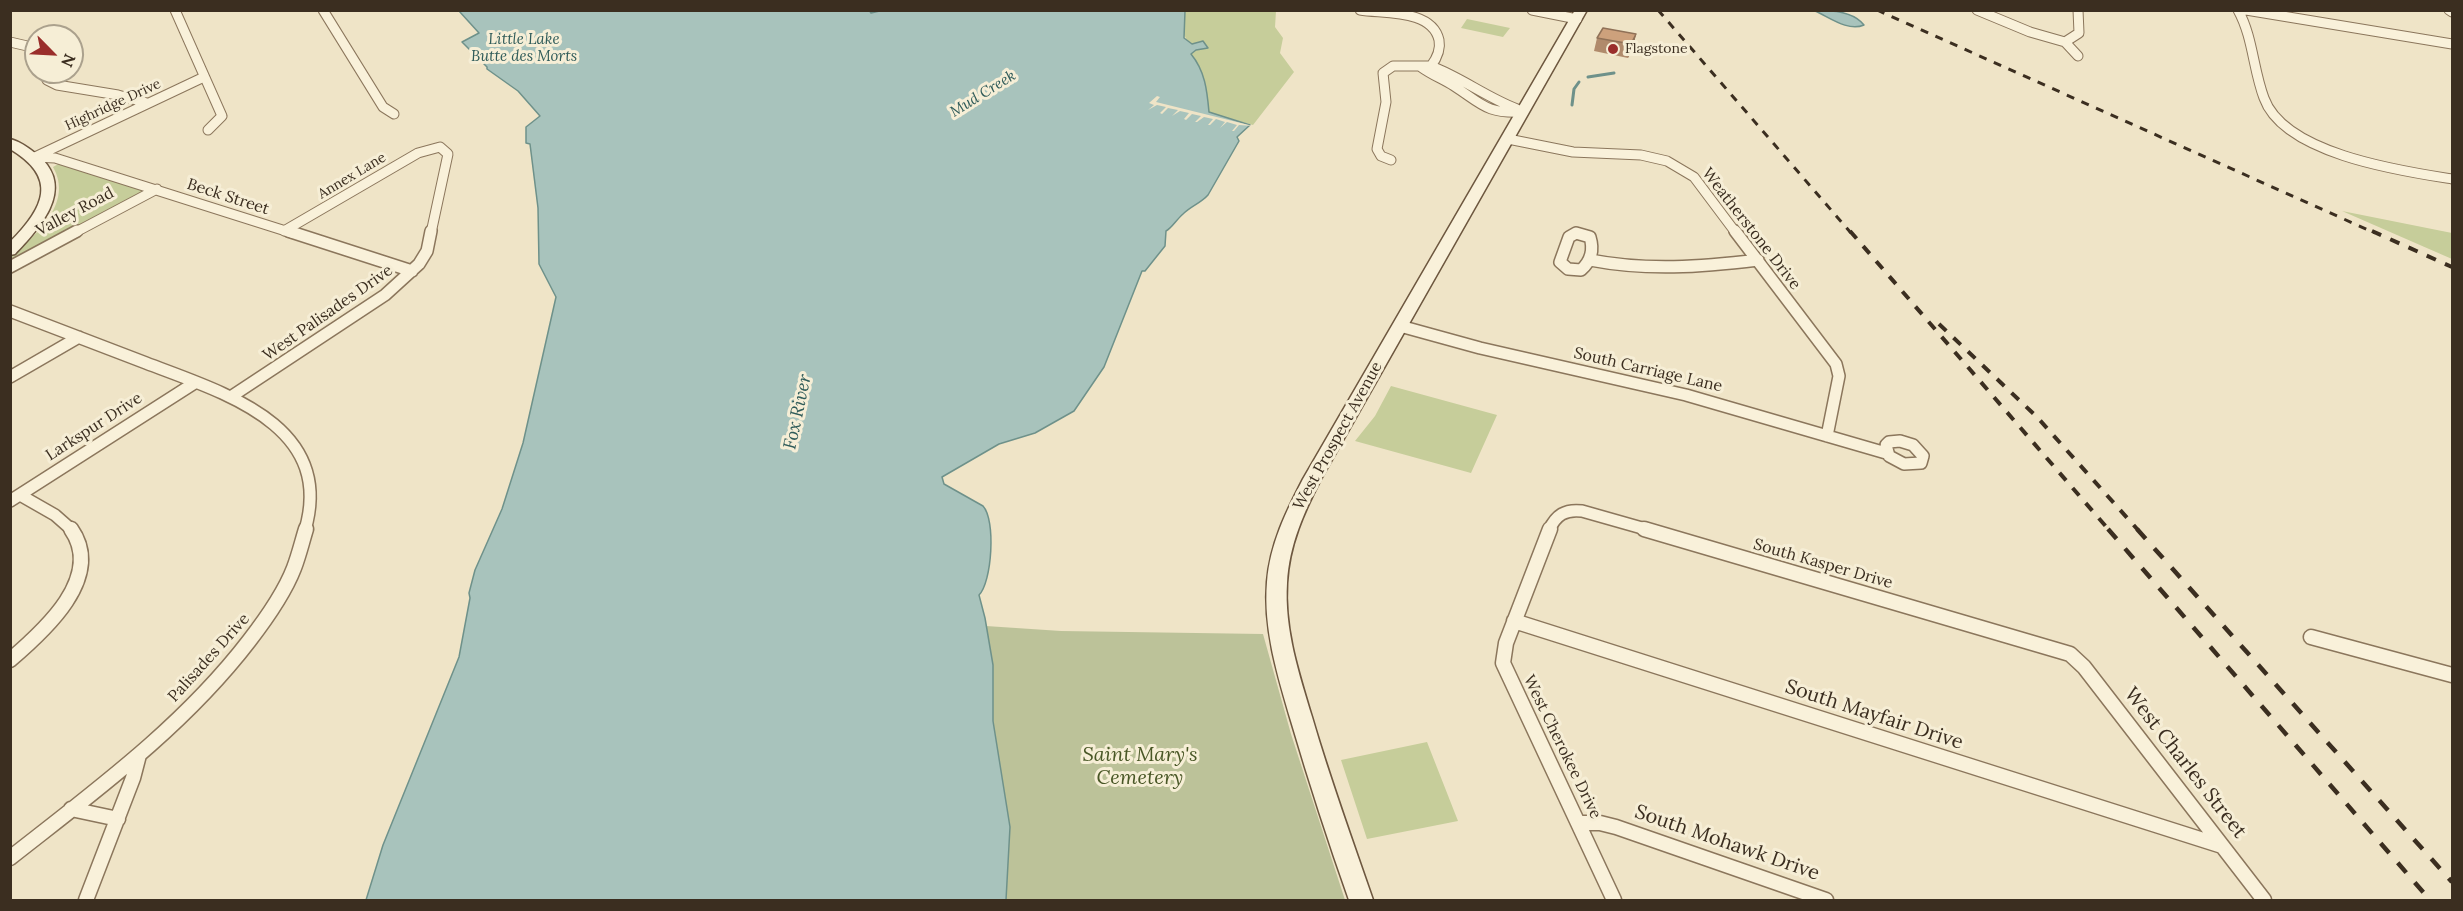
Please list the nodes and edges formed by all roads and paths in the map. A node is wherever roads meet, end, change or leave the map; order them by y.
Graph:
1 (175, 10) edge
2 (323, 10) edge
3 (1360, 10) edge
4 (1532, 10) edge
5 (1977, 10) edge
6 (2078, 10) edge
7 (2238, 10) edge
8 (2246, 10) edge
9 (1579, 15) edge
10 (2065, 42) junction
11 (2452, 44) edge
12 (2078, 56) dead end
13 (1426, 66) junction
14 (204, 77) junction
15 (55, 84) edge
16 (147, 103) junction
17 (1523, 112) junction
18 (394, 114) dead end
19 (208, 130) dead end
20 (1508, 138) junction
21 (10, 143) edge
22 (434, 147) joint
23 (34, 157) junction
24 (1391, 160) dead end
25 (2452, 179) edge
26 (157, 189) junction
27 (284, 231) junction
28 (10, 251) edge
29 (1590, 260) dead end
30 (1758, 260) junction
31 (10, 267) edge
32 (412, 271) junction
33 (10, 311) edge
34 (1400, 326) junction
35 (79, 337) junction
36 (10, 377) edge
37 (195, 382) junction
38 (232, 396) junction
39 (1827, 436) junction
40 (1886, 453) dead end
41 (15, 498) edge
42 (1566, 510) joint
43 (1514, 621) junction
44 (2311, 637) dead end
45 (2070, 654) joint
46 (10, 660) edge
47 (2452, 675) edge
48 (139, 755) junction
49 (71, 809) junction
50 (118, 819) junction
51 (1579, 823) junction
52 (2222, 846) junction
53 (10, 858) edge
54 (86, 900) edge
55 (1360, 900) edge
56 (1614, 900) edge
57 (1826, 900) edge
58 (2264, 900) edge

1 - 14 street
2 - 18 street
3 - 13 street
4 - 9 street
5 - 10 street
6 - 10 street
7 - 25 street
8 - 11 street
9 - 17 main road, West Prospect Avenue
10 - 12 street
13 - 17 street
13 - 24 street
14 - 16 street, Highridge Drive
14 - 19 street
15 - 16 street
16 - 23 street, Highridge Drive
17 - 20 main road, West Prospect Avenue
20 - 30 street, Weatherstone Drive
20 - 34 main road, West Prospect Avenue
21 - 23 main road
22 - 27 street, Annex Lane
22 - 32 street, West Palisades Drive
23 - 26 street, Beck Street
23 - 28 main road, Valley Road
26 - 27 street, Beck Street
26 - 31 street, Valley Road
27 - 32 street, Beck Street
29 - 30 street
30 - 39 street, Weatherstone Drive
32 - 38 street, West Palisades Drive
33 - 35 street, Palisades Drive
34 - 39 street, South Carriage Lane
34 - 55 main road, West Prospect Avenue
35 - 36 street
35 - 37 street, Palisades Drive
37 - 38 street, Palisades Drive
37 - 41 street, Larkspur Drive
38 - 48 street, Palisades Drive
39 - 40 street, South Carriage Lane
41 - 46 street
42 - 43 street, West Cherokee Drive
42 - 45 street, South Kasper Drive
43 - 51 street, West Cherokee Drive
43 - 52 street, South Mayfair Drive
44 - 47 street
45 - 52 street, West Charles Street
48 - 49 street, Palisades Drive
48 - 50 street
49 - 50 street
49 - 53 street, Palisades Drive
50 - 54 street
51 - 56 street, West Cherokee Drive
51 - 57 street, South Mohawk Drive
52 - 58 street, West Charles Street

